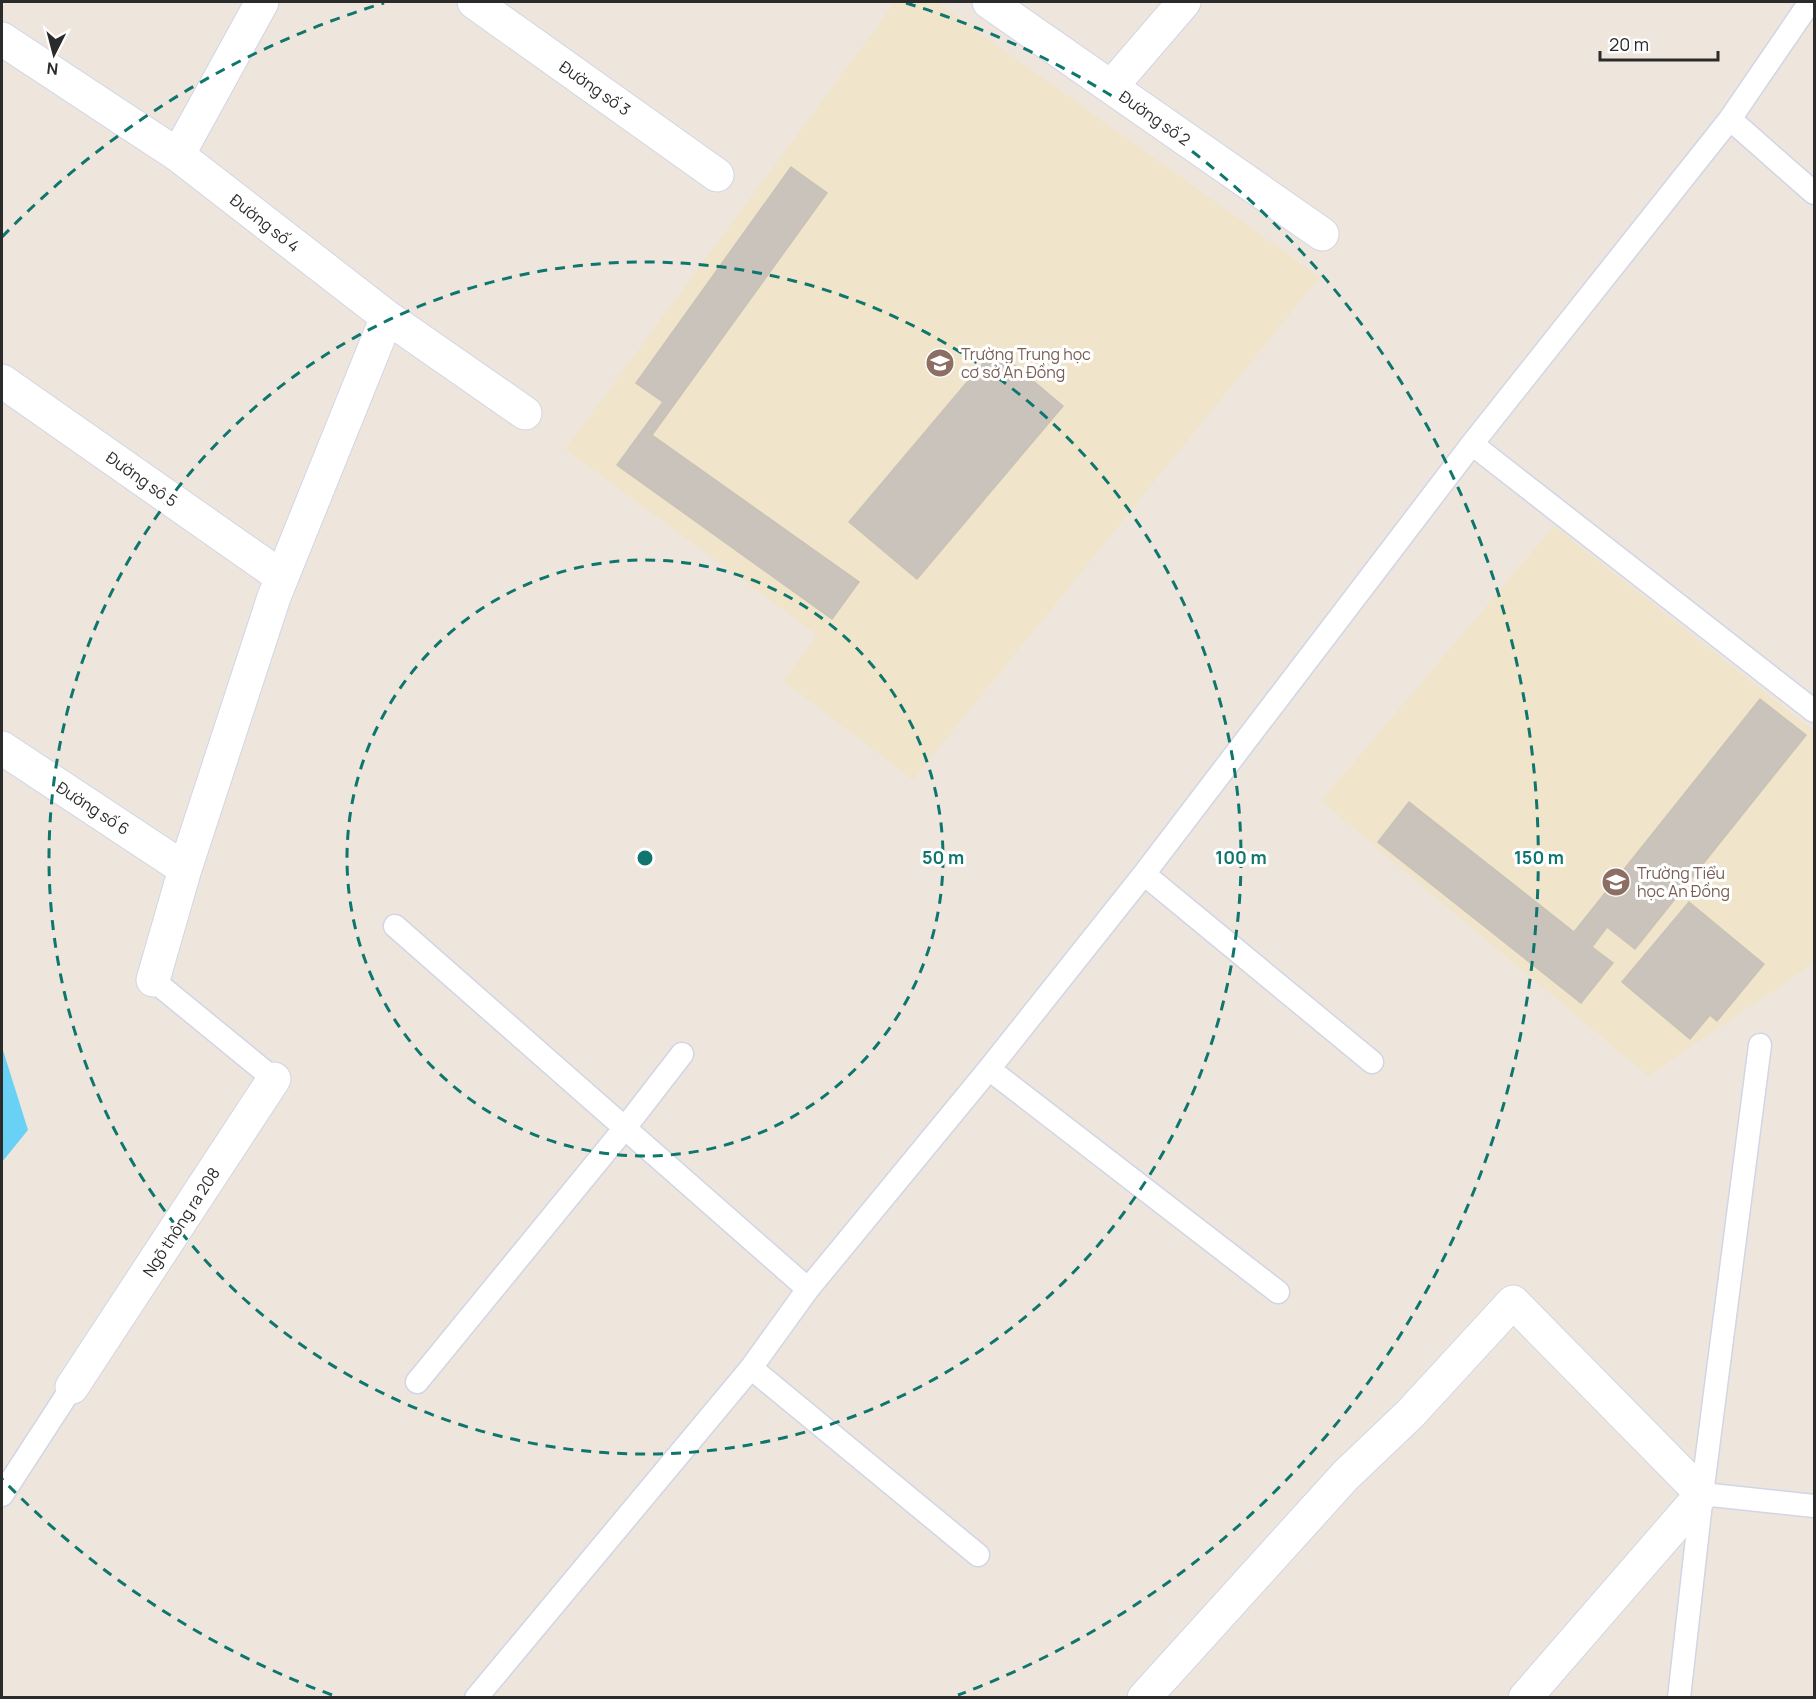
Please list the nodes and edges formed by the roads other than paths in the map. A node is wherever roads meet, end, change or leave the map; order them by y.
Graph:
1 (262, 2) edge
2 (474, 2) edge
3 (989, 2) edge
4 (1184, 2) edge
5 (1810, 2) edge
6 (2, 39) edge
7 (1111, 87) junction
8 (1730, 119) junction
9 (178, 155) junction
10 (717, 175) dead end
11 (1815, 193) edge
12 (1322, 234) dead end
13 (387, 317) junction
14 (2, 381) edge
15 (525, 413) dead end
16 (1472, 444) junction
17 (282, 577) junction
18 (1815, 711) edge
19 (2, 748) edge
20 (185, 869) junction
21 (1144, 874) junction
22 (395, 926) dead end
23 (153, 980) joint
24 (1760, 1045) dead end
25 (682, 1054) dead end
26 (1372, 1062) dead end
27 (989, 1069) junction
28 (274, 1079) joint
29 (624, 1130) junction
30 (808, 1289) junction
31 (1278, 1292) dead end
32 (751, 1368) junction
33 (417, 1382) dead end
34 (72, 1387) joint
35 (1702, 1494) junction
36 (2, 1495) edge
37 (1815, 1506) edge
38 (978, 1555) dead end
39 (476, 1698) edge
40 (1144, 1698) edge
41 (1525, 1698) edge
42 (1679, 1698) edge

1 - 9 street
2 - 10 street, Đường số 3
3 - 7 street, Đường số 2
4 - 7 street
5 - 8 lane
6 - 9 street, Đường số 4
7 - 12 street, Đường số 2
8 - 11 lane
8 - 16 lane
9 - 13 street, Đường số 4
13 - 15 street, Đường số 4
13 - 17 street
14 - 17 street, Đường sô 5
16 - 18 lane
16 - 21 lane
17 - 20 street
19 - 20 street, Đường số 6
20 - 23 street
21 - 26 lane
21 - 27 lane
22 - 29 lane
23 - 28 lane, Ngõ thông ra 208
24 - 35 lane
25 - 29 lane
27 - 30 lane
27 - 31 lane
28 - 34 street, Ngõ thông ra 208
29 - 30 lane
29 - 33 lane
30 - 32 lane
32 - 38 lane
32 - 39 lane
34 - 36 lane, Ngõ thông ra 208
35 - 37 lane
35 - 40 street
35 - 41 street
35 - 42 lane

